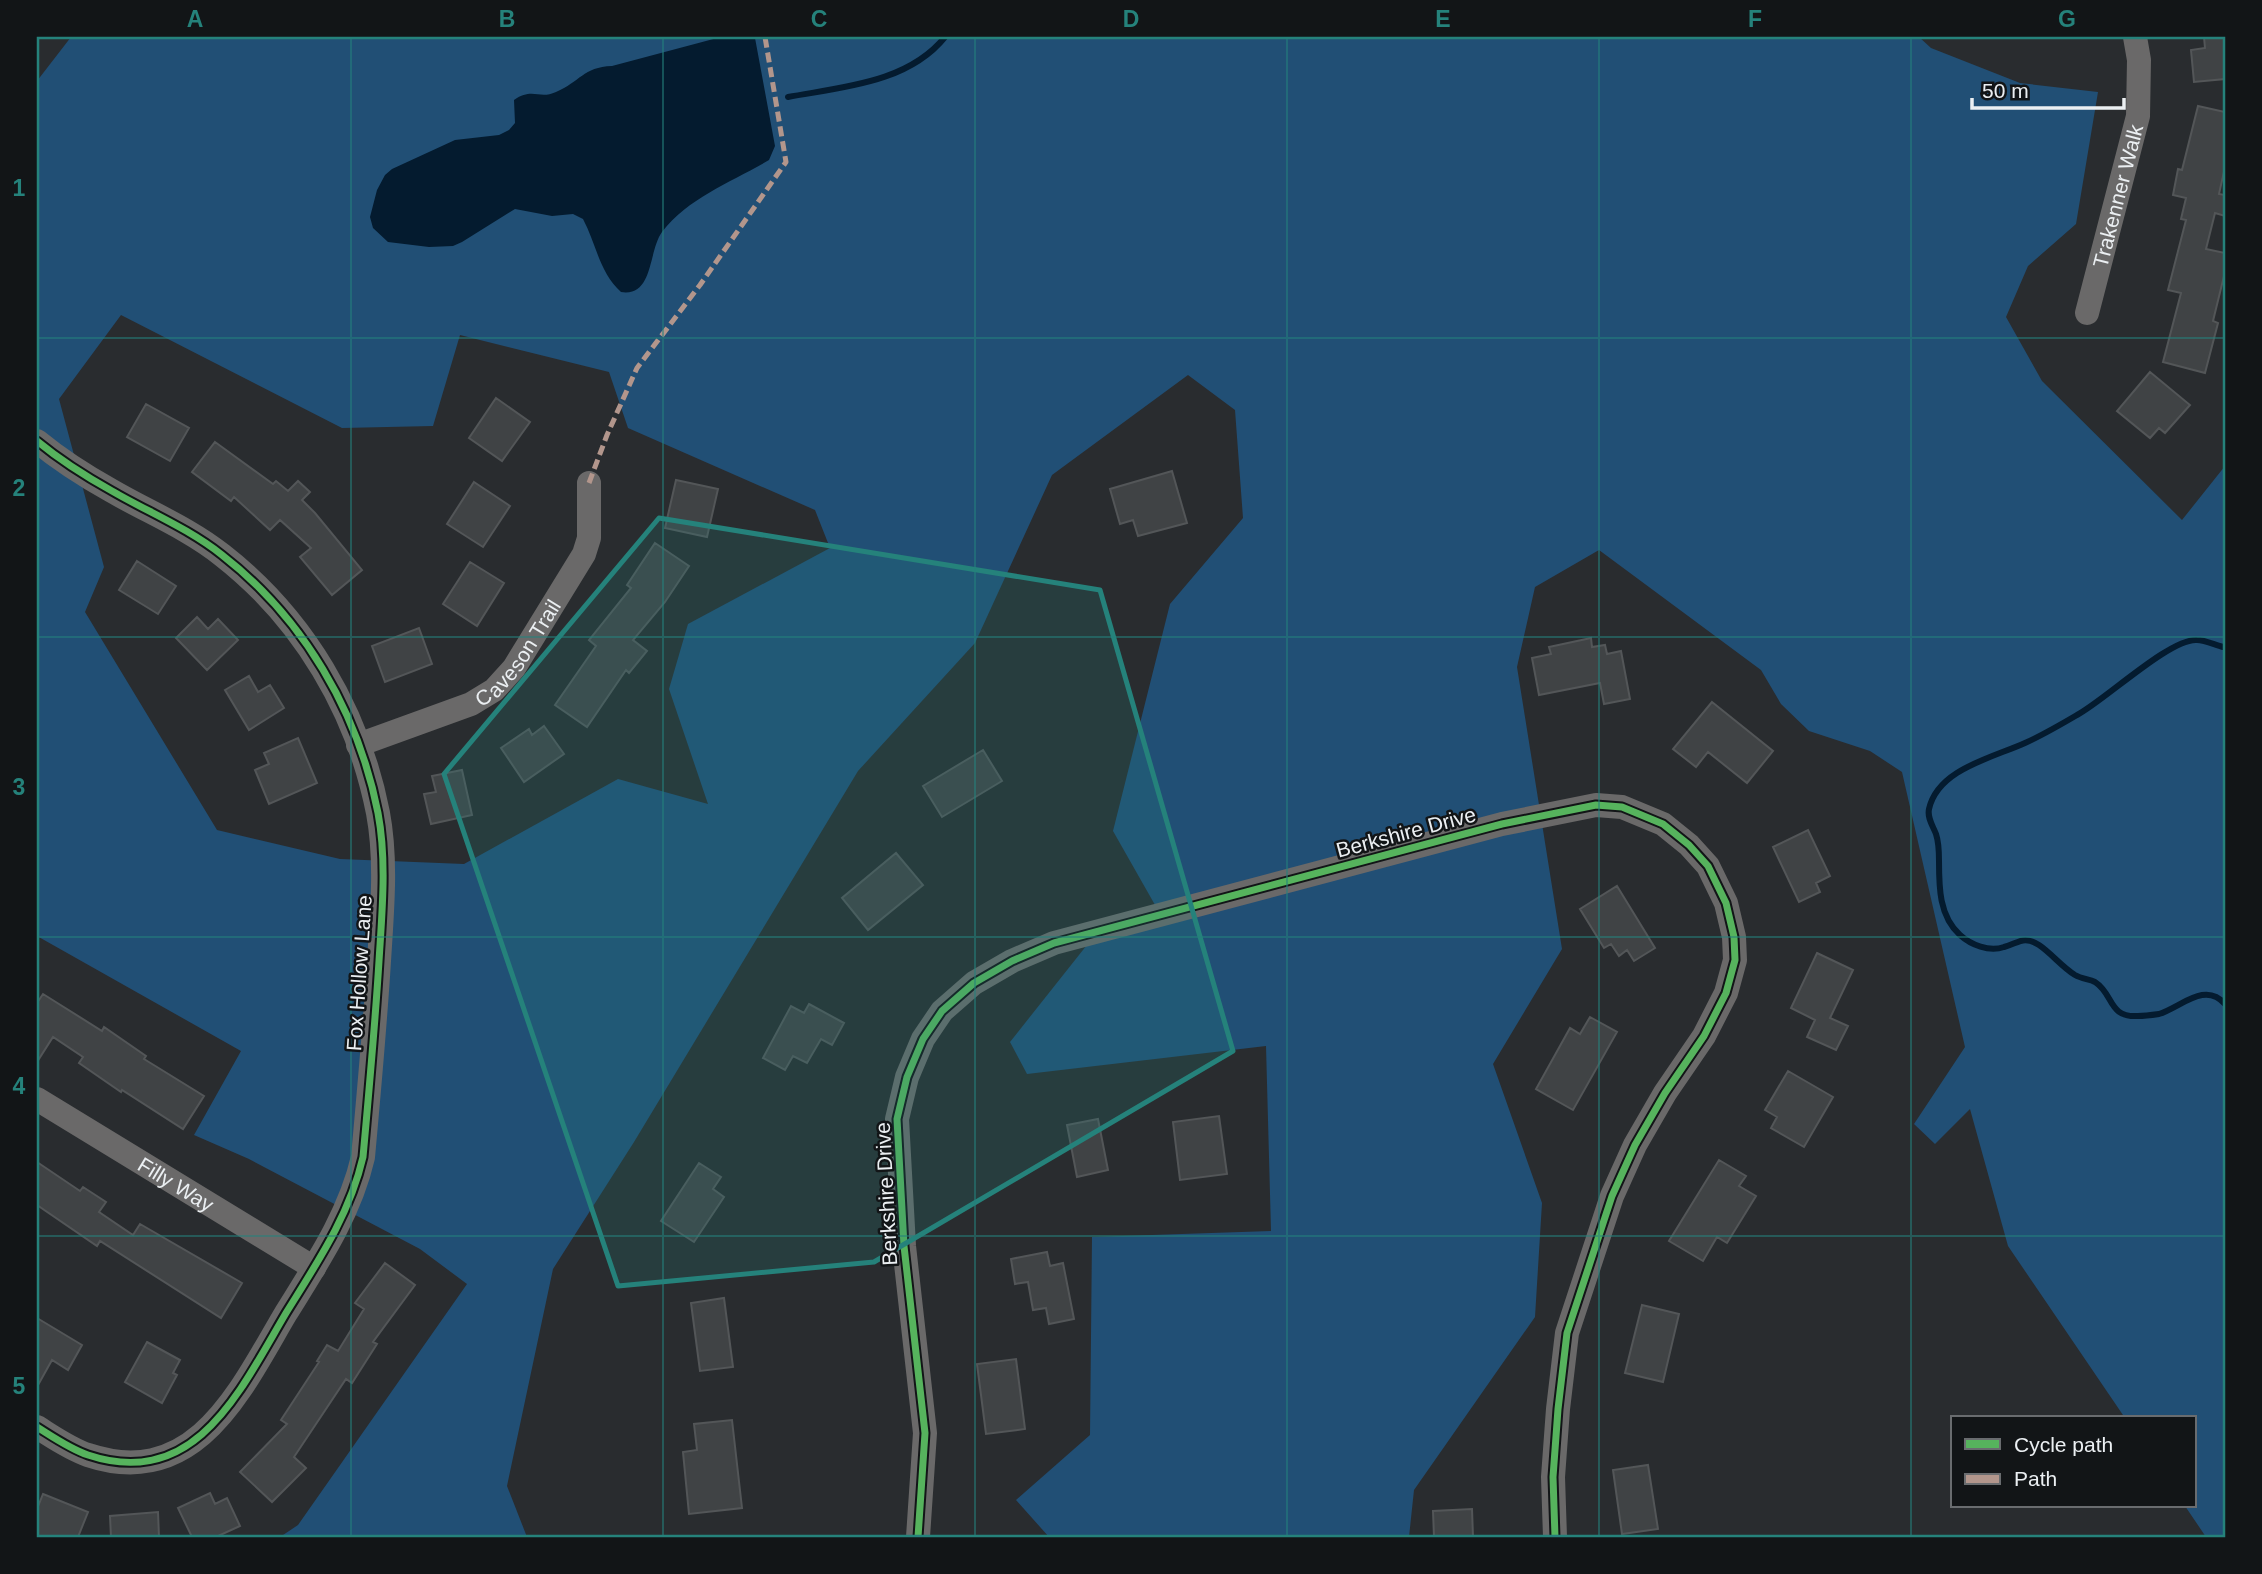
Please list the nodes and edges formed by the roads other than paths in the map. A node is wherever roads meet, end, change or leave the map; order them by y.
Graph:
1 (2135, 37) edge
2 (2087, 313) dead end
3 (37, 441) edge
4 (589, 483) dead end
5 (358, 745) junction
6 (37, 1099) edge
7 (314, 1268) junction
8 (37, 1427) edge
9 (918, 1537) edge
10 (1555, 1537) edge

1 - 2 street, Trakenner Walk
3 - 5 street, Fox Hollow Lane
4 - 5 street, Caveson Trail
5 - 7 street, Fox Hollow Lane
6 - 7 street, Filly Way
7 - 8 street, Fox Hollow Lane
9 - 10 street, Berkshire Drive

